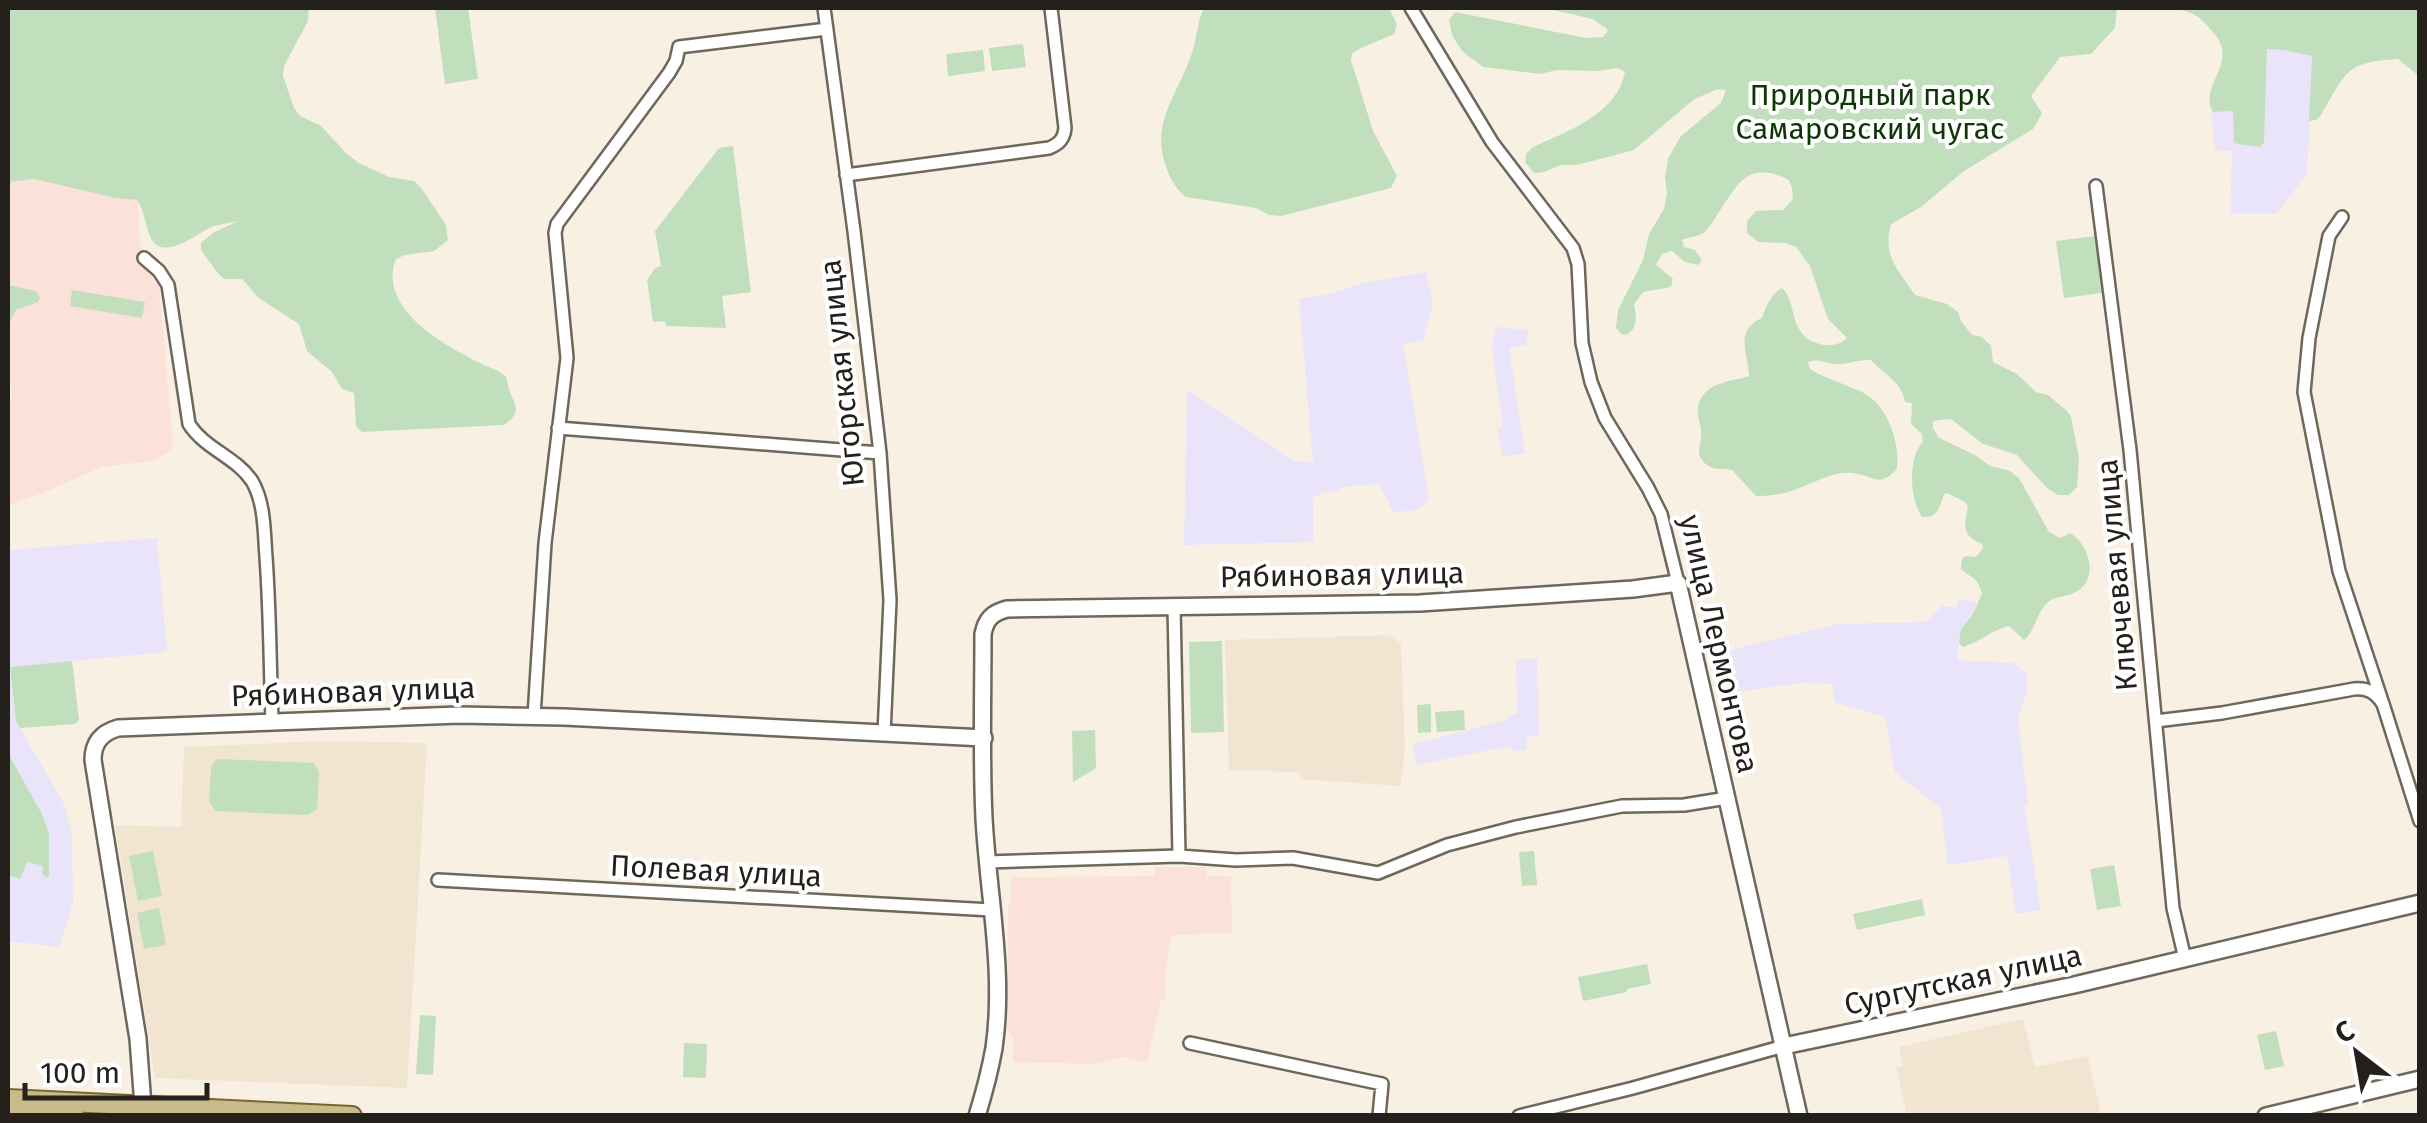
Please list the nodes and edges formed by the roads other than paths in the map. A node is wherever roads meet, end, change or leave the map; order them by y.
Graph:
1 (824, 8) edge
2 (1051, 8) edge
3 (1411, 8) edge
4 (826, 29) junction
5 (846, 176) junction
6 (2096, 186) dead end
7 (2342, 217) dead end
8 (144, 258) dead end
9 (558, 428) junction
10 (880, 453) junction
11 (1678, 583) junction
12 (1174, 606) junction
13 (2382, 704) junction
14 (534, 716) junction
15 (2156, 721) junction
16 (272, 722) junction
17 (884, 734) junction
18 (984, 738) junction
19 (1728, 798) junction
20 (2420, 821) edge
21 (1179, 856) junction
22 (987, 862) junction
23 (438, 880) dead end
24 (2420, 903) edge
25 (992, 910) junction
26 (2184, 959) junction
27 (1190, 1043) dead end
28 (1784, 1046) junction
29 (2420, 1080) edge
30 (8, 1099) edge
31 (39, 1107) edge
32 (79, 1111) edge
33 (143, 1111) edge
34 (8, 1113) edge
35 (352, 1116) edge
36 (978, 1116) edge
37 (1380, 1116) edge
38 (1519, 1116) edge
39 (1799, 1116) edge
40 (2266, 1116) edge

1 - 4 street, Югорская улица
2 - 5 street
3 - 11 street, улица Лермонтова
4 - 5 street, Югорская улица
4 - 9 street
5 - 10 street, Югорская улица
6 - 15 street, Ключевая улица
7 - 13 street
8 - 16 street
9 - 10 street
9 - 14 street
10 - 17 street, Югорская улица
11 - 12 street, Рябиновая улица
11 - 19 street, улица Лермонтова
12 - 18 street, Рябиновая улица
12 - 21 street
13 - 15 street
13 - 20 street
14 - 16 street, Рябиновая улица
14 - 17 street, Рябиновая улица
15 - 26 street, Ключевая улица
16 - 33 street, Рябиновая улица
17 - 18 street, Рябиновая улица
18 - 22 street
19 - 21 street
19 - 28 street, улица Лермонтова
21 - 22 street
22 - 25 street
23 - 25 street, Полевая улица
24 - 26 street, Сургутская улица
25 - 36 street
26 - 28 street, Сургутская улица
27 - 37 street
28 - 38 street, Сургутская улица
28 - 39 street, улица Лермонтова
29 - 40 street
30 - 31 main road
31 - 32 main road
31 - 34 main road
32 - 33 main road
33 - 35 main road

